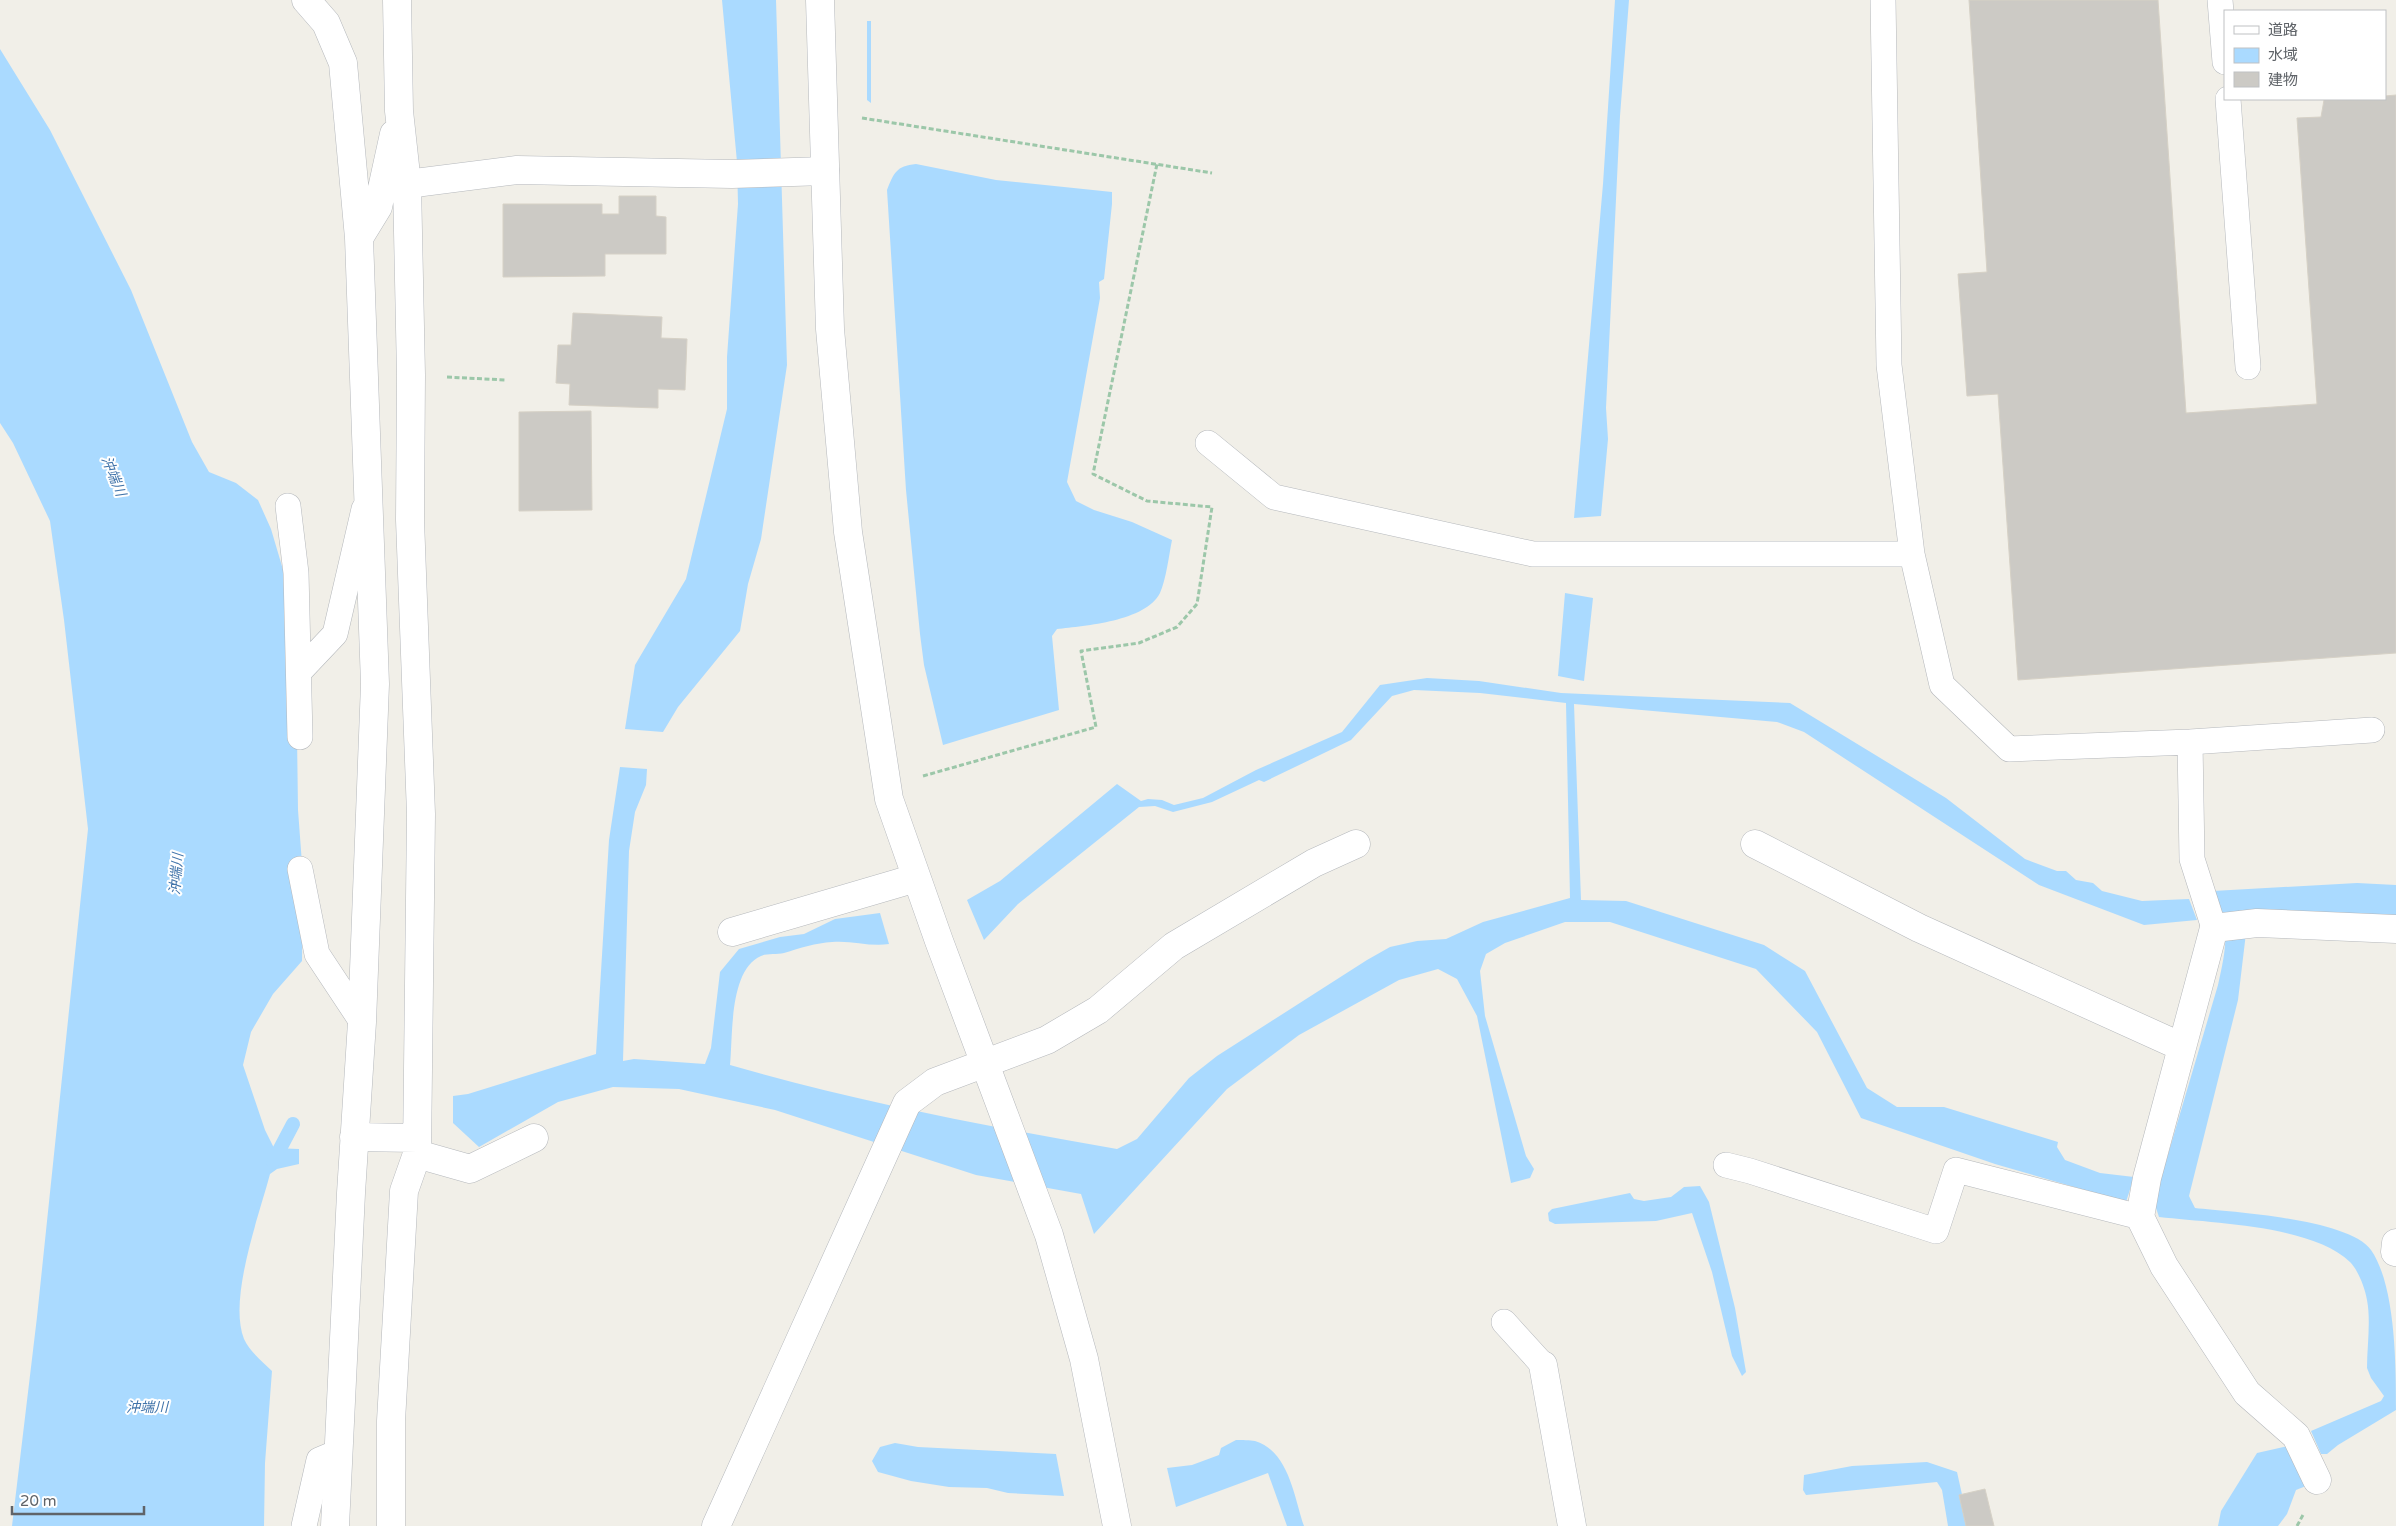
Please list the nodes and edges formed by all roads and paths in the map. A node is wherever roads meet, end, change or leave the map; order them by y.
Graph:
1 (306, 0) edge
2 (397, 0) edge
3 (820, 0) edge
4 (1883, 0) edge
5 (2220, 0) edge
6 (2224, 50) edge
7 (2228, 100) edge
8 (399, 111) junction
9 (824, 116) junction
10 (1157, 164) junction
11 (826, 171) junction
12 (1212, 173) dead end
13 (407, 184) junction
14 (359, 238) junction
15 (2248, 367) dead end
16 (411, 375) junction
17 (506, 380) dead end
18 (1208, 443) dead end
19 (368, 492) junction
20 (288, 506) dead end
21 (1912, 554) junction
22 (300, 671) junction
23 (2372, 730) dead end
24 (300, 737) dead end
25 (2190, 742) junction
26 (887, 782) junction
27 (1356, 844) dead end
28 (1754, 844) dead end
29 (300, 869) dead end
30 (916, 878) junction
31 (2214, 928) junction
32 (2396, 929) edge
33 (732, 932) dead end
34 (362, 1022) junction
35 (2182, 1047) junction
36 (985, 1065) junction
37 (354, 1137) junction
38 (534, 1138) dead end
39 (417, 1146) junction
40 (1726, 1165) dead end
41 (2140, 1217) junction
42 (1504, 1322) dead end
43 (1543, 1365) joint
44 (338, 1452) junction
45 (2317, 1480) dead end
46 (304, 1526) edge
47 (335, 1526) edge
48 (391, 1526) edge
49 (716, 1526) edge
50 (1117, 1526) edge
51 (1572, 1526) edge

1 - 14 street
2 - 8 street
3 - 9 street
4 - 21 lane
5 - 6 lane
7 - 15 lane
8 - 13 street
8 - 14 street
9 - 10 path
9 - 11 street
10 - 12 path
10 - 26 path
11 - 13 street
11 - 26 street
13 - 16 street
14 - 19 street
16 - 17 path
16 - 39 street
18 - 21 lane
19 - 22 lane
19 - 34 street
20 - 22 lane
21 - 25 lane
22 - 24 lane
23 - 25 lane
25 - 31 lane
26 - 30 street
27 - 36 street
28 - 35 street
29 - 34 lane
30 - 33 street
30 - 36 street
31 - 32 street
31 - 35 street
34 - 37 street
35 - 41 street
36 - 49 street
36 - 50 street
37 - 39 street
37 - 44 street
38 - 39 street
39 - 48 street
40 - 41 lane
41 - 45 street
42 - 43 lane
43 - 51 street
44 - 46 lane
44 - 47 street

